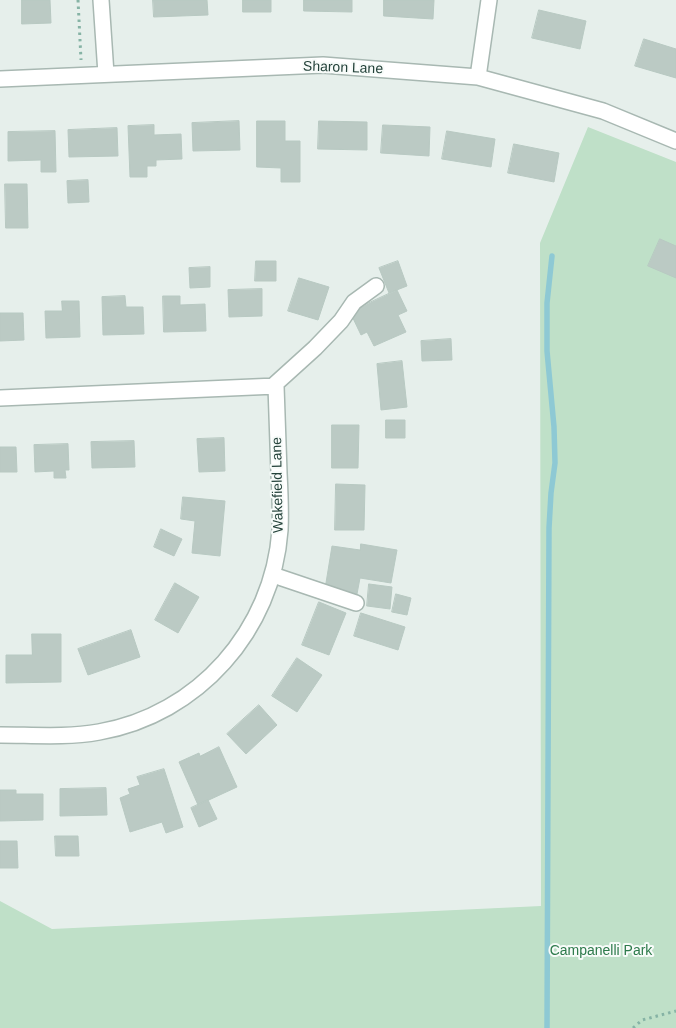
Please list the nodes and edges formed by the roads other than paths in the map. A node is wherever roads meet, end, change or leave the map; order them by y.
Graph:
1 (101, 0) edge
2 (489, 0) edge
3 (106, 74) junction
4 (478, 77) junction
5 (0, 79) edge
6 (676, 141) edge
7 (376, 286) dead end
8 (274, 386) junction
9 (0, 398) edge
10 (273, 575) junction
11 (356, 603) dead end
12 (0, 735) edge

1 - 3 street
2 - 4 street
3 - 4 street, Sharon Lane
3 - 5 street, Sharon Lane
4 - 6 street, Sharon Lane
7 - 8 street
8 - 9 street
8 - 10 street, Wakefield Lane
10 - 11 street
10 - 12 street, Wakefield Lane

